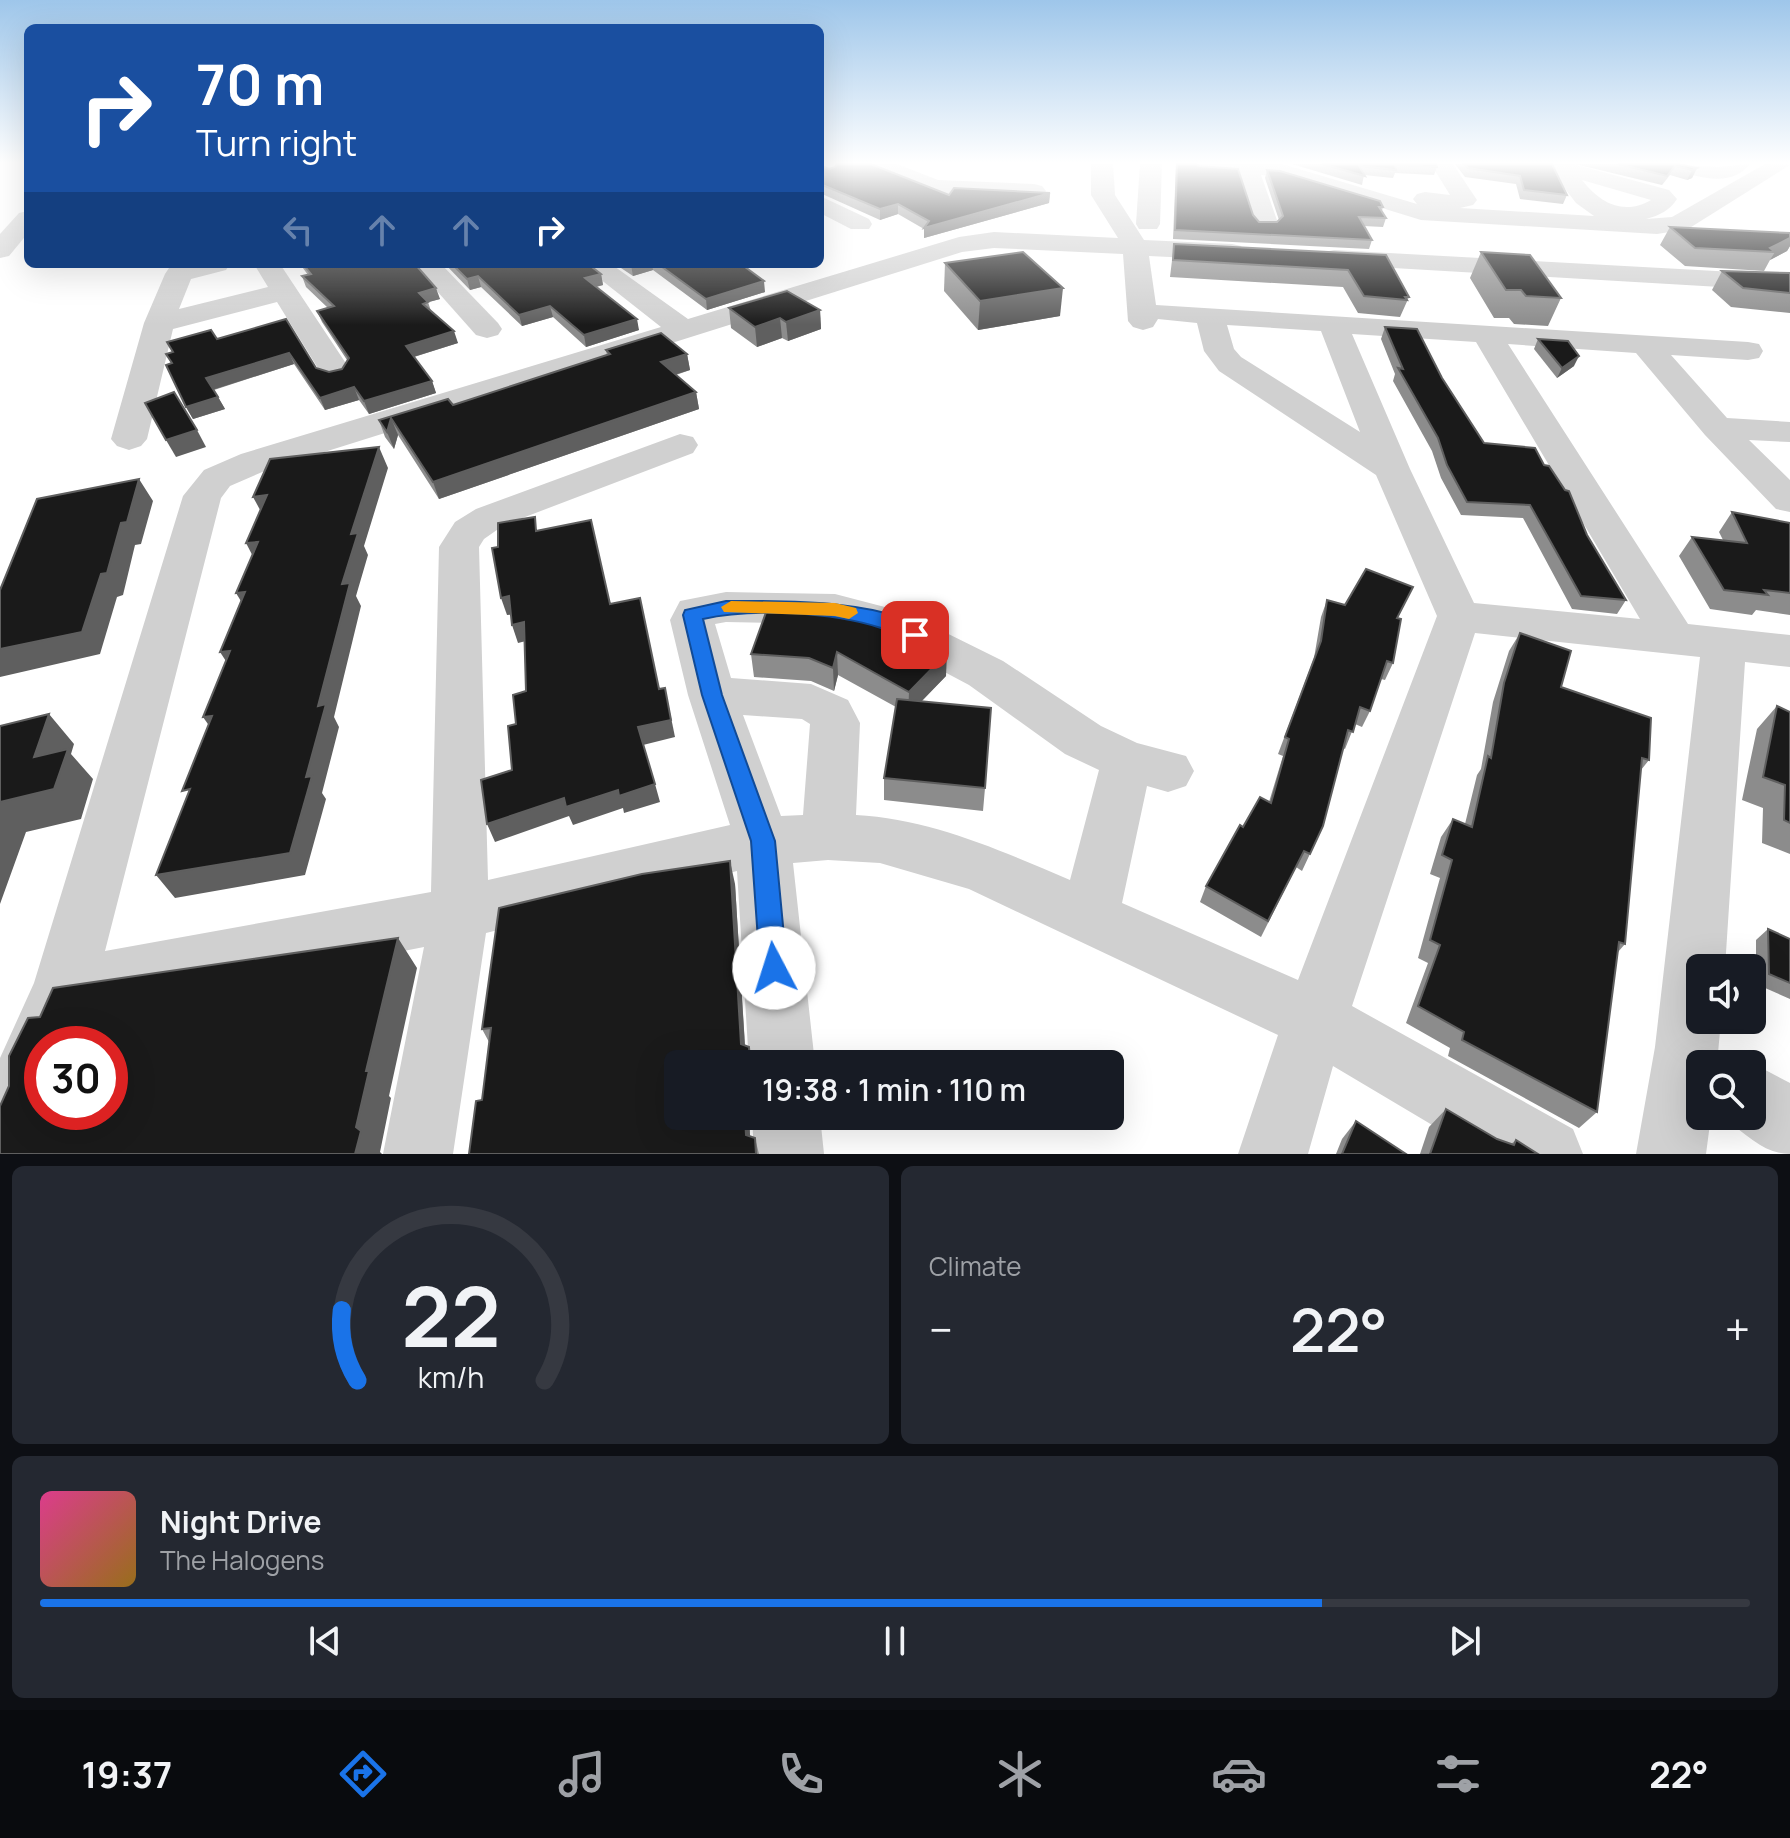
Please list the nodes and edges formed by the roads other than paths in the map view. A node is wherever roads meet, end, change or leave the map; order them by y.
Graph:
1 (848, 218) edge
2 (1079, 218) edge
3 (1125, 218) edge
4 (1144, 218) edge
5 (1258, 218) edge
6 (1389, 218) edge
7 (1496, 218) edge
8 (1689, 218) edge
9 (24, 223) edge
10 (860, 224) dead end
11 (1606, 225) junction
12 (1069, 227) junction
13 (1395, 229) dead end
14 (1142, 235) junction
15 (0, 250) edge
16 (24, 255) edge
17 (0, 257) edge
18 (1307, 257) edge
19 (194, 268) edge
20 (269, 268) edge
21 (430, 268) edge
22 (599, 268) edge
23 (1656, 277) junction
24 (1790, 283) edge
25 (283, 292) junction
26 (1210, 316) junction
27 (159, 323) junction
28 (1333, 324) junction
29 (681, 328) junction
30 (487, 329) dead end
31 (1486, 334) junction
32 (1645, 344) junction
33 (1748, 351) dead end
34 (335, 371) edge
35 (1717, 428) junction
36 (1790, 432) edge
37 (129, 439) dead end
38 (680, 445) dead end
39 (1392, 469) junction
40 (1790, 501) edge
41 (1459, 616) junction
42 (1699, 642) junction
43 (1790, 651) edge
44 (712, 695) junction
45 (828, 837) junction
46 (763, 841) junction
47 (460, 913) junction
48 (1089, 919) junction
49 (64, 988) junction
50 (1315, 1020) junction
51 (781, 1050) edge
52 (1698, 1050) edge
53 (1686, 1100) edge
54 (1766, 1107) edge
55 (1790, 1125) edge
56 (787, 1130) edge
57 (0, 1135) edge
58 (418, 1154) edge
59 (789, 1154) edge
60 (1273, 1154) edge
61 (1548, 1154) edge
62 (1671, 1154) edge

1 - 10 street
2 - 12 street
3 - 14 street
4 - 14 street
5 - 14 street
6 - 13 street
7 - 11 street
8 - 11 street
9 - 15 street
11 - 23 street
12 - 14 street
12 - 29 street
14 - 26 street
16 - 17 street
18 - 23 street
19 - 27 street
20 - 25 street
21 - 30 street
22 - 29 street
23 - 24 street
25 - 27 street
25 - 34 street
26 - 28 street
26 - 39 street
27 - 37 street
28 - 31 street
28 - 39 street
29 - 49 street
31 - 32 street
31 - 42 street
32 - 33 street
32 - 35 street
35 - 36 street
35 - 40 street
38 - 47 street
39 - 41 street
41 - 42 street
41 - 50 street
42 - 43 street
42 - 52 street
44 - 45 street
44 - 46 street
44 - 48 street
45 - 46 street
45 - 48 street
46 - 47 street
46 - 51 street
47 - 49 street
47 - 58 street
48 - 50 street
49 - 57 street
50 - 60 street
50 - 61 street
53 - 62 street
54 - 55 street
56 - 59 street

